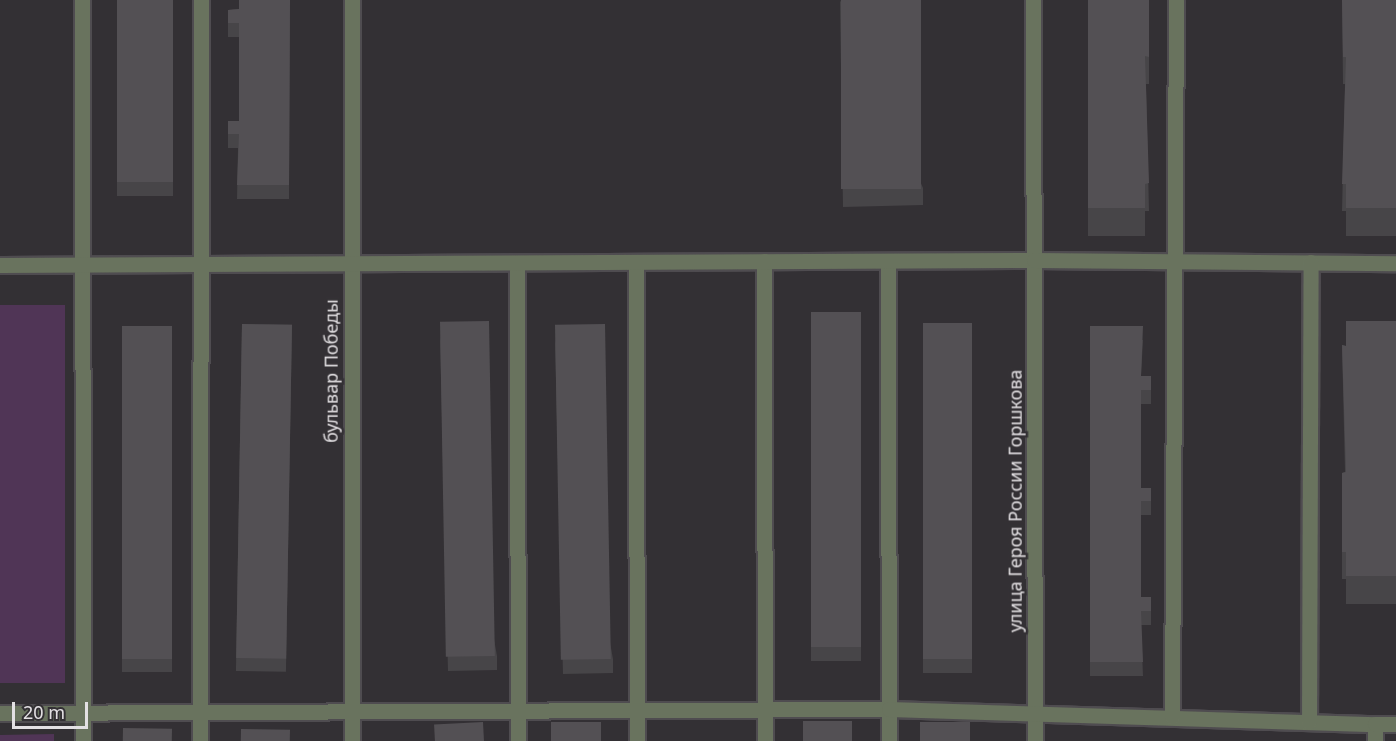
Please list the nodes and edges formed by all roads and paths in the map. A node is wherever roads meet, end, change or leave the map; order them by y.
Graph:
1 (82, 0) edge
2 (201, 0) edge
3 (352, 0) edge
4 (1033, 0) edge
5 (1176, 0) edge
6 (1034, 260) junction
7 (764, 261) junction
8 (888, 261) junction
9 (517, 262) junction
10 (636, 262) junction
11 (1177, 262) junction
12 (1311, 262) junction
13 (351, 263) junction
14 (1396, 263) edge
15 (81, 264) junction
16 (199, 264) junction
17 (0, 265) edge
18 (765, 709) junction
19 (889, 709) junction
20 (518, 710) junction
21 (637, 710) junction
22 (352, 711) junction
23 (0, 712) edge
24 (82, 712) junction
25 (200, 712) junction
26 (1035, 713) junction
27 (1172, 717) junction
28 (1309, 722) junction
29 (1376, 724) junction
30 (1396, 724) edge
31 (82, 741) edge
32 (200, 741) edge
33 (352, 741) edge
34 (518, 741) edge
35 (637, 741) edge
36 (765, 741) edge
37 (890, 741) edge
38 (1035, 741) edge
39 (1375, 741) edge

1 - 15 street
2 - 16 street
3 - 13 street, бульвар Победы
4 - 6 street, улица Героя России Горшкова
5 - 11 street
6 - 8 street
6 - 11 street
6 - 26 street, улица Героя России Горшкова
7 - 8 street
7 - 10 street
7 - 18 street
8 - 19 street
9 - 10 street
9 - 13 street
9 - 20 street
10 - 21 street
11 - 12 street
11 - 27 street
12 - 14 street
12 - 28 street
13 - 16 street
13 - 22 street, бульвар Победы
15 - 16 street
15 - 17 street
15 - 24 street
16 - 25 street
18 - 19 street
18 - 21 street
18 - 36 street
19 - 26 street
19 - 37 street
20 - 21 street
20 - 22 street
20 - 34 street
21 - 35 street
22 - 25 street
22 - 33 street, бульвар Победы
23 - 24 street
24 - 25 street
24 - 31 street
25 - 32 street
26 - 27 street
26 - 38 street, улица Героя России Горшкова
27 - 28 street
28 - 29 street
29 - 30 street
29 - 39 street

